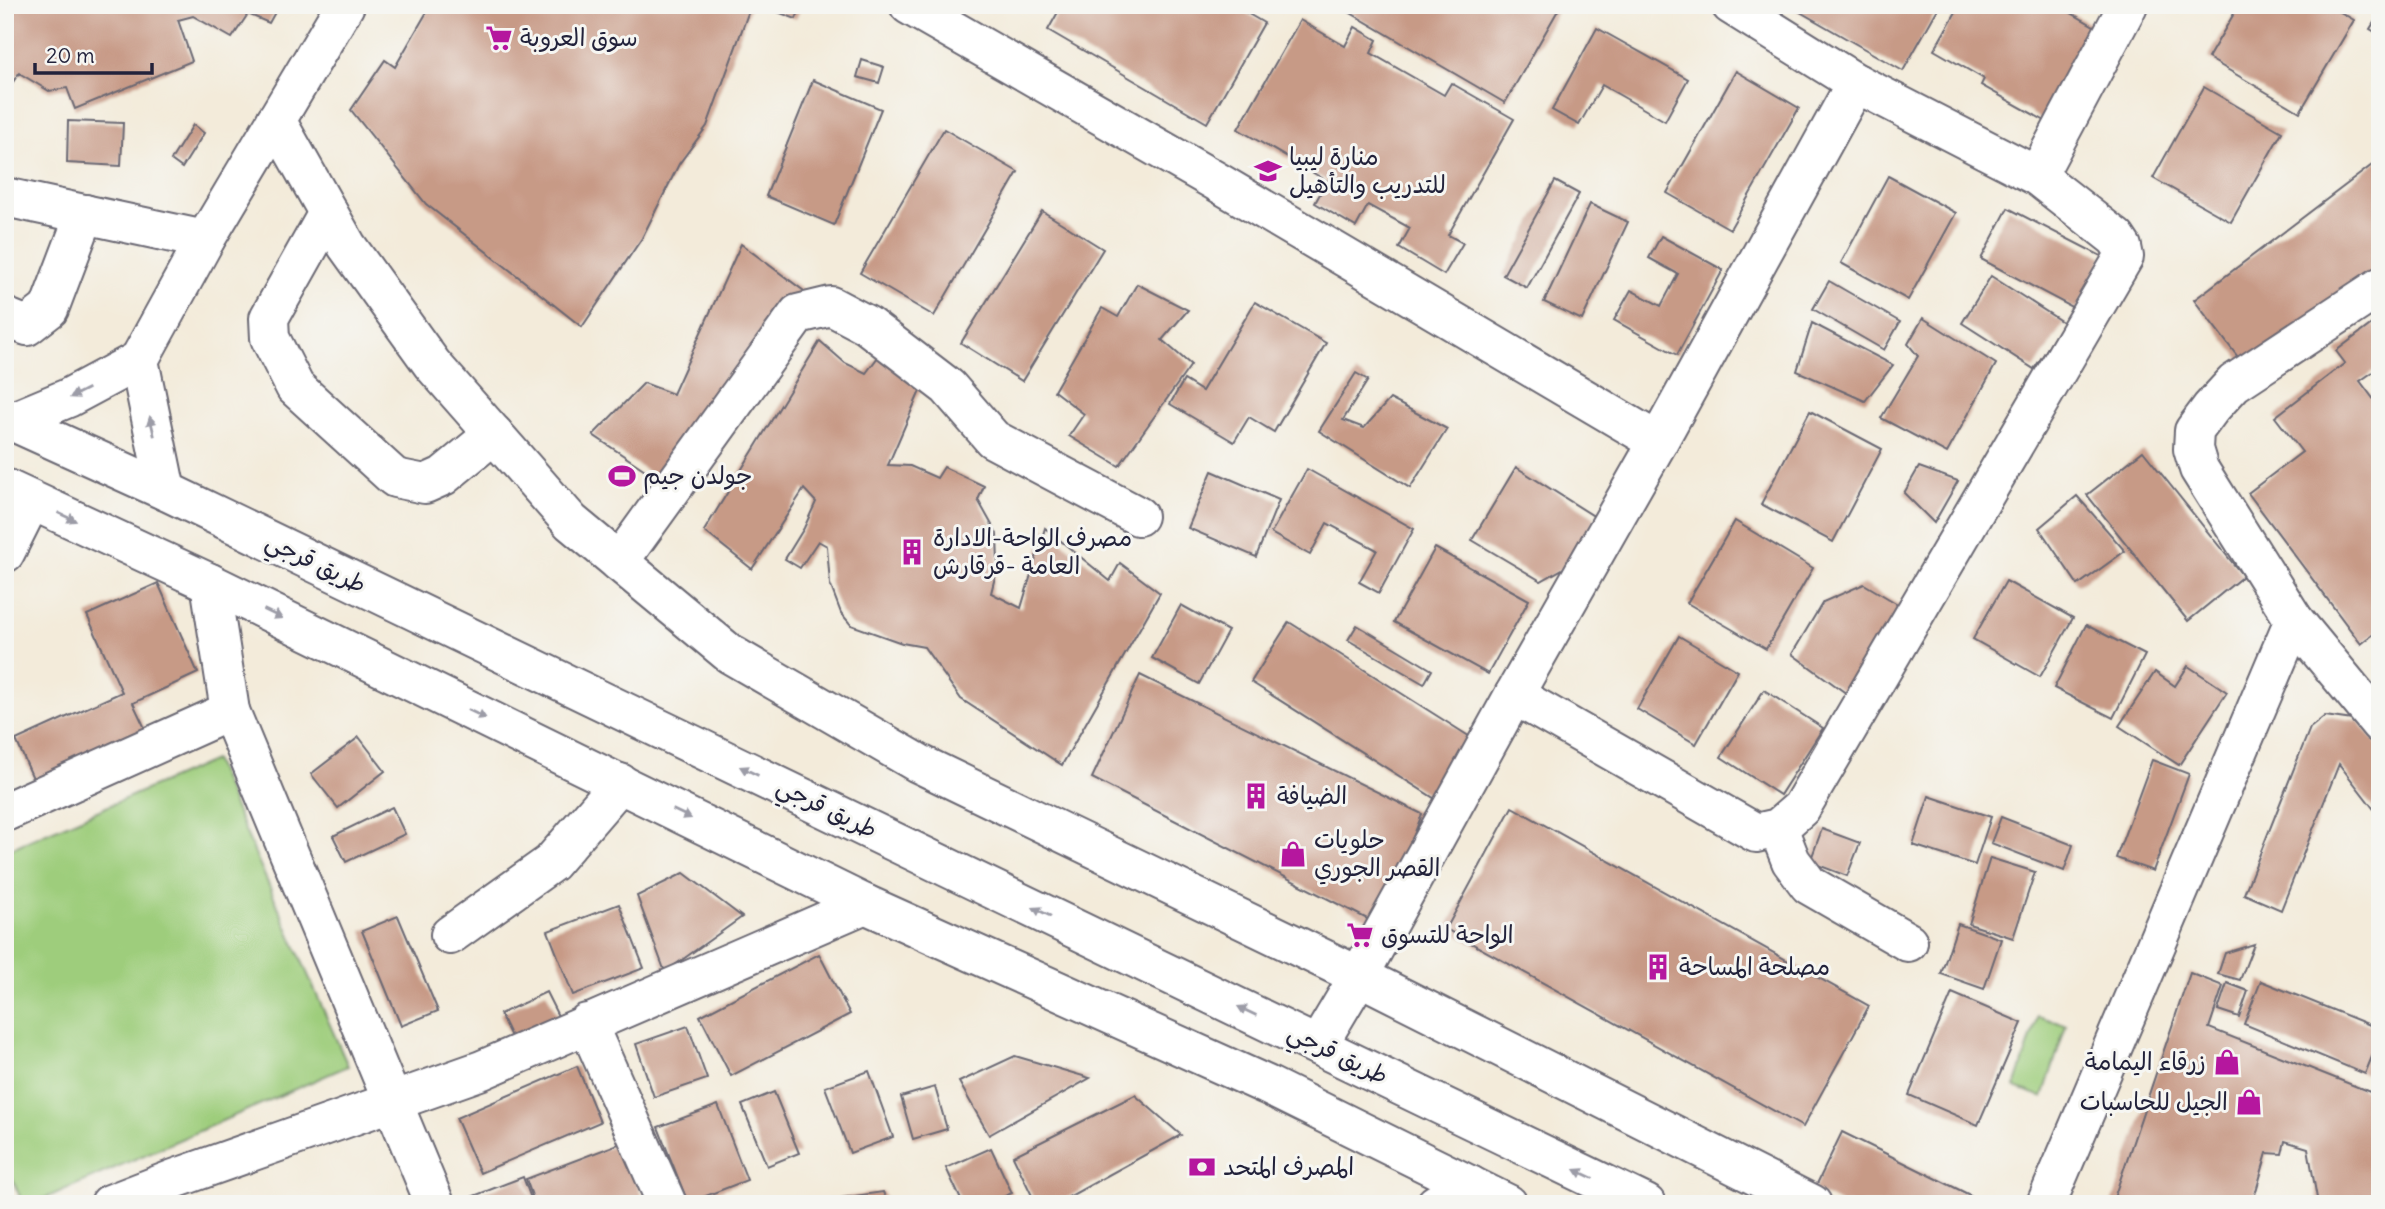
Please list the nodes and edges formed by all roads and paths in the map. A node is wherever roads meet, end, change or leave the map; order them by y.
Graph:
1 (345, 5) edge
2 (909, 5) edge
3 (1731, 5) edge
4 (2128, 5) edge
5 (1856, 83) junction
6 (276, 120) junction
7 (2037, 176) junction
8 (5, 197) edge
9 (328, 213) junction
10 (85, 214) junction
11 (205, 240) junction
12 (2380, 287) edge
13 (5, 317) edge
14 (139, 360) junction
15 (9, 419) edge
16 (494, 434) junction
17 (1658, 442) junction
18 (166, 491) junction
19 (18, 494) edge
20 (1138, 516) dead end
21 (5, 553) edge
22 (619, 562) junction
23 (210, 583) junction
24 (2294, 620) junction
25 (1514, 695) junction
26 (230, 711) junction
27 (2380, 724) edge
28 (620, 783) junction
29 (5, 812) edge
30 (1778, 828) junction
31 (865, 904) junction
32 (450, 935) dead end
33 (1908, 942) dead end
34 (1359, 976) junction
35 (587, 1023) junction
36 (1318, 1045) junction
37 (394, 1102) junction
38 (1470, 1185) junction
39 (179, 1191) edge
40 (110, 1204) edge
41 (435, 1204) edge
42 (667, 1204) edge
43 (1436, 1204) edge
44 (1508, 1204) edge
45 (1646, 1204) edge
46 (1812, 1204) edge
47 (2046, 1204) edge

1 - 6 main road
2 - 17 main road
3 - 5 main road
4 - 7 main road
5 - 7 main road
5 - 17 main road
6 - 9 main road
6 - 11 main road
7 - 30 main road
8 - 10 main road
9 - 16 main road
9 - 16 main road
10 - 11 main road
10 - 13 main road
11 - 14 main road
12 - 24 main road
14 -> 15 main road
18 -> 14 main road
15 - 18 main road, طريق قرجي
16 - 22 main road
17 - 25 main road
36 -> 18 main road, طريق قرجي
19 - 21 main road
19 -> 23 main road
20 - 22 main road
22 - 34 main road
23 - 26 main road
23 -> 28 main road
24 - 27 main road
24 - 47 main road
25 - 30 main road
25 - 34 main road
26 - 29 main road
26 - 37 main road
28 -> 31 main road
28 - 32 main road
30 - 33 main road
31 - 35 main road
31 - 38 main road
34 - 36 main road
34 - 46 main road
35 - 37 main road
35 - 42 main road
45 -> 36 main road, طريق قرجي
37 - 39 main road
37 - 41 main road
38 - 43 main road
38 - 44 main road
39 - 40 main road

